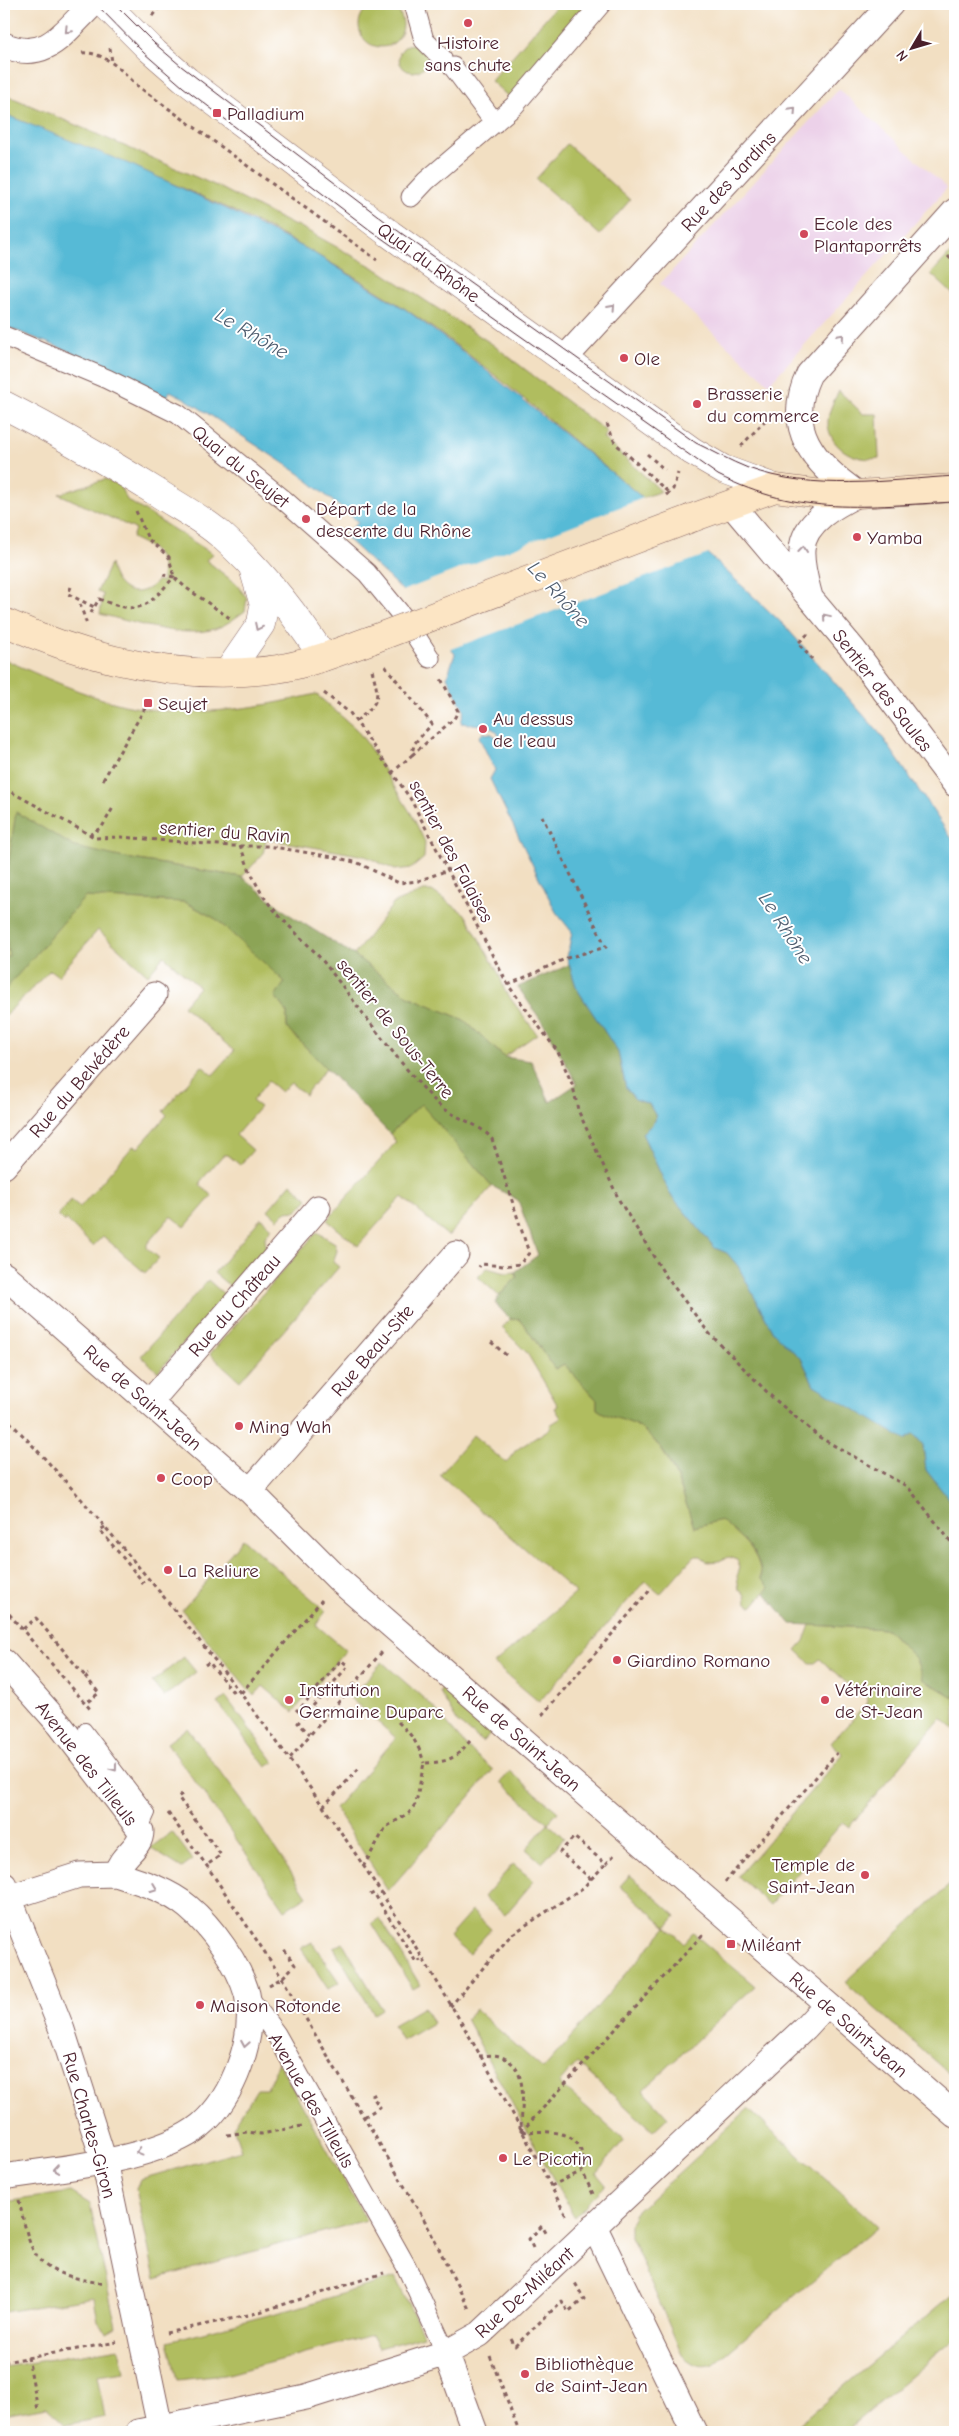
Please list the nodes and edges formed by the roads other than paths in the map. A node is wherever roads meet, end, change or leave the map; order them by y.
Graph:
1 (414, 4) edge
2 (601, 4) edge
3 (892, 4) edge
4 (110, 6) edge
5 (4, 45) edge
6 (496, 122) junction
7 (411, 197) dead end
8 (955, 211) edge
9 (4, 336) edge
10 (564, 359) junction
11 (4, 405) edge
12 (954, 486) edge
13 (775, 488) junction
14 (858, 494) junction
15 (730, 504) junction
16 (252, 564) junction
17 (810, 597) junction
18 (4, 622) edge
19 (323, 657) junction
20 (430, 658) road end
21 (228, 672) junction
22 (955, 784) edge
23 (154, 995) dead end
24 (4, 1166) edge
25 (318, 1208) dead end
26 (456, 1254) dead end
27 (4, 1274) edge
28 (150, 1402) junction
29 (250, 1491) junction
30 (4, 1662) edge
31 (85, 1729) dead end
32 (141, 1831) junction
33 (116, 1874) junction
34 (6, 1894) edge
35 (256, 1991) junction
36 (827, 2004) junction
37 (955, 2115) edge
38 (104, 2161) junction
39 (11, 2186) edge
40 (579, 2221) junction
41 (446, 2353) junction
42 (153, 2431) edge
43 (475, 2432) edge
44 (694, 2432) edge

1 - 6 street
2 - 6 street
10 -> 3 street, Rue des Jardins
4 -> 5 street
4 - 10 street, Quai du Rhône
6 - 7 street
14 -> 8 street
9 - 20 street, Quai du Seujet
10 - 13 street, Quai du Rhône
11 - 16 street
12 - 14 main road
13 - 14 main road
13 - 15 main road
17 -> 14 street, Sentier des Saules
15 - 17 street, Sentier des Saules
15 - 19 main road, bridge
16 - 19 street
16 -> 21 street
22 -> 17 street, Sentier des Saules
18 - 21 main road
19 - 21 main road
23 - 24 street, Rue du Belvédère
25 - 28 street, Rue du Château
26 - 29 street, Rue Beau-Site
27 - 28 street, Rue de Saint-Jean
28 - 29 street, Rue de Saint-Jean
29 - 36 street, Rue de Saint-Jean
30 - 32 street, Avenue des Tilleuls
31 -> 32 lane
32 - 33 street, Avenue des Tilleuls
33 - 34 street
33 -> 35 street, Avenue des Tilleuls
34 - 38 street, Rue Charles-Giron
35 -> 38 street
35 - 41 street, Avenue des Tilleuls
36 - 37 street, Rue de Saint-Jean
36 - 40 street, Rue De-Miléant
38 -> 39 street
38 - 42 street, Rue Charles-Giron
40 - 41 street, Rue De-Miléant
40 - 44 street
41 - 42 street, Rue De-Miléant
41 - 43 street, Avenue des Tilleuls

